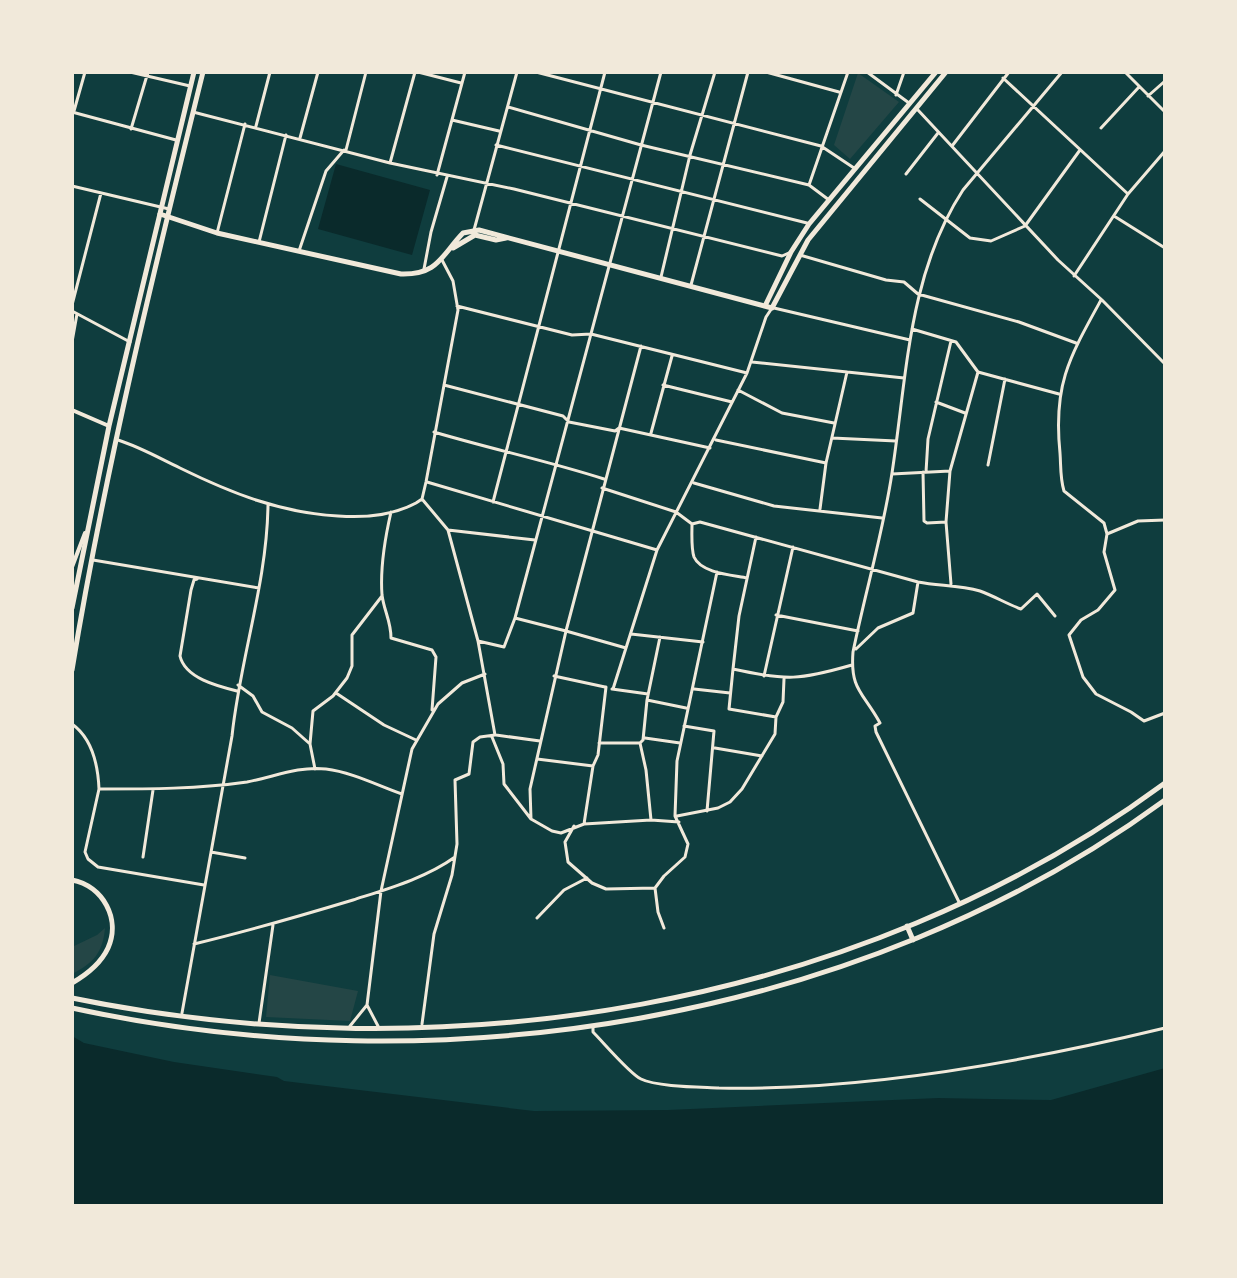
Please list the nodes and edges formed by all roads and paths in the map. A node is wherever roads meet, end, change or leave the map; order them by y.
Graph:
1 (85, 72) edge
2 (130, 72) edge
3 (194, 72) edge
4 (203, 72) edge
5 (270, 72) edge
6 (318, 72) edge
7 (366, 72) edge
8 (416, 72) edge
9 (465, 72) edge
10 (517, 72) edge
11 (536, 72) edge
12 (605, 72) edge
13 (661, 72) edge
14 (715, 72) edge
15 (748, 72) edge
16 (766, 72) edge
17 (848, 72) edge
18 (867, 72) edge
19 (904, 72) edge
20 (936, 72) edge
21 (946, 72) edge
22 (1009, 72) edge
23 (1062, 72) edge
24 (1125, 72) edge
25 (148, 74) edge
26 (1003, 78) junction
27 (1165, 81) edge
28 (461, 83) junction
29 (190, 86) junction
30 (1139, 87) junction
31 (600, 88) junction
32 (841, 93) junction
33 (896, 95) junction
34 (1148, 96) junction
35 (653, 102) junction
36 (910, 104) junction
37 (1032, 105) junction
38 (508, 107) junction
39 (916, 108) junction
40 (72, 112) edge
41 (193, 112) junction
42 (1165, 112) edge
43 (901, 114) junction
44 (911, 114) junction
45 (703, 115) junction
46 (452, 120) junction
47 (735, 123) junction
48 (245, 124) junction
49 (255, 127) junction
50 (1101, 128) dead end
51 (131, 129) junction
52 (589, 129) junction
53 (500, 131) junction
54 (938, 132) junction
55 (286, 135) junction
56 (300, 138) junction
57 (177, 140) junction
58 (496, 145) junction
59 (641, 145) junction
60 (821, 146) junction
61 (952, 146) junction
62 (345, 150) junction
63 (1080, 150) junction
64 (1165, 151) edge
65 (690, 155) junction
66 (390, 163) junction
67 (724, 163) junction
68 (579, 166) junction
69 (854, 168) junction
70 (906, 174) dead end
71 (978, 174) junction
72 (437, 175) junction
73 (447, 177) junction
74 (632, 180) junction
75 (486, 184) junction
76 (809, 185) junction
77 (72, 186) edge
78 (681, 192) junction
79 (101, 193) junction
80 (1128, 194) junction
81 (920, 199) dead end
82 (713, 200) junction
83 (829, 200) junction
84 (570, 203) junction
85 (161, 211) junction
86 (170, 213) junction
87 (621, 216) junction
88 (1114, 216) junction
89 (946, 219) junction
90 (809, 224) junction
91 (1025, 226) junction
92 (673, 228) junction
93 (474, 230) junction
94 (217, 233) junction
95 (704, 236) junction
96 (507, 238) junction
97 (259, 242) junction
98 (1165, 248) edge
99 (452, 249) junction
100 (557, 251) junction
101 (299, 252) junction
102 (795, 253) junction
103 (442, 260) junction
104 (608, 266) junction
105 (423, 273) junction
106 (1074, 276) junction
107 (660, 280) junction
108 (690, 287) junction
109 (918, 294) junction
110 (1102, 300) junction
111 (72, 305) edge
112 (457, 306) junction
113 (770, 307) junction
114 (72, 311) edge
115 (77, 314) junction
116 (539, 326) junction
117 (912, 329) junction
118 (591, 334) junction
119 (910, 340) junction
120 (951, 341) junction
121 (72, 342) edge
122 (130, 342) junction
123 (1076, 343) junction
124 (641, 346) junction
125 (672, 356) junction
126 (752, 362) junction
127 (1164, 362) edge
128 (847, 372) junction
129 (978, 372) junction
130 (747, 373) junction
131 (904, 378) junction
132 (1005, 379) junction
133 (444, 385) junction
134 (663, 385) junction
135 (738, 390) junction
136 (1059, 394) junction
137 (732, 402) junction
138 (936, 402) junction
139 (518, 403) junction
140 (72, 410) edge
141 (965, 413) junction
142 (569, 422) junction
143 (834, 423) junction
144 (109, 426) junction
145 (619, 428) junction
146 (434, 432) junction
147 (651, 434) junction
148 (832, 438) junction
149 (116, 439) junction
150 (715, 439) junction
151 (896, 441) junction
152 (711, 448) junction
153 (506, 453) junction
154 (826, 463) junction
155 (556, 464) junction
156 (988, 465) dead end
157 (950, 471) junction
158 (924, 472) junction
159 (892, 474) junction
160 (605, 480) junction
161 (426, 482) junction
162 (693, 483) junction
163 (602, 488) junction
164 (422, 499) junction
165 (493, 502) junction
166 (268, 505) junction
167 (820, 510) junction
168 (391, 512) junction
169 (676, 512) junction
170 (541, 517) junction
171 (882, 518) junction
172 (1165, 520) edge
173 (946, 522) junction
174 (692, 524) junction
175 (448, 530) junction
176 (592, 530) junction
177 (86, 531) junction
178 (1107, 534) junction
179 (756, 537) junction
180 (535, 540) junction
181 (793, 547) junction
182 (657, 550) junction
183 (75, 554) edge
184 (90, 560) junction
185 (72, 567) edge
186 (871, 568) junction
187 (717, 572) junction
188 (747, 578) junction
189 (197, 579) junction
190 (918, 582) junction
191 (951, 584) junction
192 (259, 588) junction
193 (382, 596) junction
194 (72, 608) edge
195 (776, 615) junction
196 (1055, 616) dead end
197 (515, 618) junction
198 (566, 631) junction
199 (858, 631) junction
200 (631, 634) junction
201 (660, 637) junction
202 (478, 641) junction
203 (703, 642) junction
204 (626, 648) junction
205 (853, 652) junction
206 (852, 665) junction
207 (733, 669) junction
208 (72, 670) edge
209 (485, 674) junction
210 (554, 676) junction
211 (764, 676) junction
212 (784, 679) junction
213 (238, 685) junction
214 (606, 687) junction
215 (613, 689) junction
216 (693, 689) junction
217 (237, 691) junction
218 (336, 693) junction
219 (730, 693) junction
220 (647, 697) junction
221 (686, 708) junction
222 (432, 711) junction
223 (1165, 713) edge
224 (776, 717) junction
225 (72, 724) edge
226 (684, 726) junction
227 (494, 735) junction
228 (644, 738) junction
229 (416, 740) junction
230 (540, 741) junction
231 (599, 743) junction
232 (640, 743) junction
233 (680, 743) junction
234 (310, 744) junction
235 (713, 747) junction
236 (762, 756) junction
237 (537, 759) junction
238 (593, 766) junction
239 (315, 769) junction
240 (223, 783) junction
241 (1165, 783) edge
242 (99, 789) junction
243 (153, 789) junction
244 (402, 794) junction
245 (1165, 800) edge
246 (707, 811) junction
247 (675, 816) junction
248 (531, 819) junction
249 (651, 820) junction
250 (679, 822) junction
251 (584, 824) junction
252 (574, 826) junction
253 (211, 852) junction
254 (455, 856) junction
255 (143, 857) dead end
256 (245, 858) dead end
257 (587, 878) junction
258 (72, 880) edge
259 (205, 885) junction
260 (655, 888) junction
261 (381, 891) junction
262 (959, 902) junction
263 (537, 918) dead end
264 (273, 925) junction
265 (907, 926) junction
266 (664, 928) dead end
267 (889, 933) junction
268 (913, 940) junction
269 (194, 944) junction
270 (894, 946) junction
271 (72, 983) edge
272 (72, 998) edge
273 (664, 999) junction
274 (640, 1003) junction
275 (367, 1005) junction
276 (72, 1008) edge
277 (664, 1013) junction
278 (182, 1015) junction
279 (641, 1017) junction
280 (259, 1023) junction
281 (593, 1026) junction
282 (422, 1027) junction
283 (348, 1028) junction
284 (378, 1028) junction
285 (1165, 1028) edge

1 - 40 street
2 - 25 street
3 - 29 main road
4 - 41 main road
5 - 49 street
6 - 56 street
7 - 62 street
8 - 28 street
8 - 66 street
9 - 28 street
10 - 38 street
11 - 31 street
12 - 31 street
13 - 35 street
14 - 45 street
15 - 47 street
16 - 32 street
17 - 32 street
18 - 33 street
19 - 33 street
20 - 36 main road
21 - 39 main road
22 - 26 street
23 - 37 street
24 - 30 street
25 - 29 street
25 - 51 street
26 - 37 street
26 - 61 street
27 - 34 street
28 - 46 street
29 - 57 main road
30 - 34 street
30 - 50 street
31 - 35 street
31 - 52 street
32 - 60 street
33 - 36 street
34 - 42 street
35 - 45 street
35 - 59 street
36 - 43 main road
37 - 63 street
37 - 71 street
38 - 52 street
38 - 53 street
39 - 44 main road
39 - 54 street
40 - 51 street
41 - 48 street
41 - 86 main road
43 - 44 main road
43 - 69 main road
44 - 102 main road
45 - 47 street
45 - 65 street
46 - 53 street
46 - 72 street
47 - 60 street
47 - 67 street
48 - 49 street
48 - 94 street
49 - 55 street
51 - 57 street
52 - 59 street
52 - 68 street
53 - 58 street
54 - 61 street
54 - 70 street
55 - 56 street
55 - 97 street
56 - 62 street
57 - 85 main road
58 - 68 street
58 - 75 street
59 - 65 street
59 - 74 street
60 - 69 street
60 - 76 street
61 - 71 street
62 - 66 street
62 - 101 street
63 - 80 street
63 - 91 street
64 - 80 street
65 - 67 street
65 - 78 street
66 - 72 street
67 - 76 street
67 - 82 street
68 - 74 street
68 - 84 street
69 - 83 main road
71 - 89 street
71 - 91 street
72 - 73 street
73 - 75 street
73 - 105 street
74 - 78 street
74 - 87 street
75 - 84 street
75 - 93 street
76 - 83 street
77 - 79 street
78 - 82 street
78 - 92 street
79 - 85 street
79 - 111 street
80 - 88 street
81 - 89 street
82 - 90 street
82 - 95 street
83 - 90 main road
84 - 87 street
84 - 100 street
85 - 86 main road
85 - 122 main road
86 - 94 main road
86 - 149 main road
87 - 92 street
87 - 104 street
88 - 98 street
88 - 106 street
89 - 91 street
89 - 109 street
90 - 102 main road
91 - 106 street
92 - 95 street
92 - 107 street
93 - 96 main road
93 - 99 main road
94 - 97 main road
95 - 102 street
95 - 108 street
96 - 99 main road
96 - 100 main road
97 - 101 main road
99 - 103 main road
100 - 104 main road
100 - 116 street
101 - 105 main road
102 - 109 street
102 - 113 main road
103 - 105 main road
103 - 112 street
104 - 107 main road
104 - 118 street
106 - 110 street
107 - 108 main road
108 - 113 main road
109 - 117 street
109 - 123 street
110 - 123 street
110 - 127 street
112 - 116 street
112 - 133 street
113 - 119 street
113 - 126 street
114 - 115 street
115 - 121 street
115 - 122 street
116 - 118 street
116 - 139 street
117 - 119 street
117 - 120 street
118 - 124 street
118 - 142 street
119 - 131 street
120 - 129 street
120 - 138 street
122 - 144 main road
123 - 136 street
124 - 125 street
124 - 145 street
125 - 130 street
125 - 134 street
126 - 128 street
126 - 130 street
128 - 131 street
128 - 143 street
129 - 132 street
129 - 141 street
130 - 135 street
131 - 151 street
132 - 136 street
132 - 156 street
133 - 139 street
133 - 146 street
134 - 137 street
134 - 147 street
135 - 137 street
135 - 143 street
136 - 178 street
137 - 150 street
138 - 141 street
138 - 158 street
139 - 142 street
139 - 153 street
140 - 144 street
141 - 157 street
142 - 145 street
142 - 155 street
143 - 148 street
144 - 177 main road
145 - 147 street
145 - 160 street
146 - 153 street
146 - 161 street
147 - 152 street
148 - 151 street
148 - 154 street
149 - 166 street
149 - 184 main road
150 - 152 street
150 - 154 street
151 - 159 street
152 - 162 street
153 - 155 street
153 - 165 street
154 - 167 street
155 - 160 street
155 - 170 street
157 - 158 street
157 - 173 street
158 - 159 street
158 - 173 street
159 - 171 street
160 - 163 street
161 - 164 street
161 - 165 street
162 - 167 street
162 - 169 street
163 - 169 street
163 - 176 street
164 - 168 street
164 - 175 street
165 - 170 street
166 - 168 street
166 - 192 street
167 - 171 street
168 - 193 street
169 - 174 street
169 - 182 street
170 - 176 street
170 - 180 street
171 - 186 street
172 - 178 street
173 - 191 street
174 - 179 street
174 - 187 street
175 - 180 street
175 - 202 street
176 - 182 street
176 - 198 street
177 - 183 street
177 - 194 main road
178 - 223 street
179 - 181 street
179 - 188 street
180 - 197 street
181 - 186 street
181 - 195 street
182 - 200 street
183 - 185 street
184 - 189 street
184 - 208 main road
186 - 190 street
186 - 199 street
187 - 188 street
187 - 203 street
188 - 207 street
189 - 192 street
189 - 217 street
190 - 191 street
190 - 205 street
191 - 196 street
192 - 213 street
193 - 218 street
193 - 222 street
195 - 199 street
195 - 211 street
197 - 198 street
197 - 202 street
198 - 204 street
198 - 210 street
199 - 205 street
200 - 201 street
200 - 204 street
201 - 203 street
201 - 220 street
202 - 209 street
203 - 216 street
204 - 215 street
205 - 206 street
206 - 212 street
206 - 262 street
207 - 211 street
207 - 219 street
209 - 222 street
209 - 227 street
210 - 214 street
210 - 230 street
211 - 212 street
212 - 224 street
213 - 217 street
213 - 234 street
214 - 215 street
214 - 231 street
215 - 220 street
216 - 219 street
216 - 221 street
217 - 240 street
218 - 229 street
218 - 234 street
219 - 224 street
220 - 221 street
220 - 228 street
221 - 226 street
222 - 229 street
224 - 236 street
225 - 242 street
226 - 233 street
226 - 235 street
227 - 230 street
227 - 248 street
227 - 254 street
228 - 232 street
228 - 233 street
229 - 244 street
230 - 237 street
231 - 232 street
231 - 238 street
232 - 249 street
233 - 247 street
234 - 239 street
235 - 236 street
235 - 246 street
236 - 246 street
237 - 238 street
237 - 248 street
238 - 251 street
239 - 240 street
239 - 244 street
240 - 243 street
240 - 253 street
241 - 262 main road
242 - 243 street
242 - 259 street
243 - 255 street
244 - 261 street
245 - 268 main road
246 - 247 street
247 - 250 street
248 - 252 street
249 - 250 street
249 - 251 street
250 - 260 street
251 - 252 street
252 - 257 street
253 - 256 street
253 - 259 street
254 - 261 street
254 - 282 street
257 - 260 street
257 - 263 street
258 - 271 main road
259 - 269 street
260 - 266 street
261 - 264 street
261 - 275 street
262 - 265 main road
264 - 269 street
264 - 280 street
265 - 267 main road
265 - 268 main road
267 - 270 main road
267 - 273 main road
268 - 270 main road
269 - 278 street
270 - 277 main road
272 - 278 main road
273 - 274 main road
273 - 277 main road
274 - 279 main road
274 - 282 main road
275 - 283 street
275 - 284 street
276 - 281 main road
277 - 279 main road
278 - 280 main road
279 - 281 main road
280 - 283 main road
281 - 285 street
282 - 284 main road
283 - 284 main road

